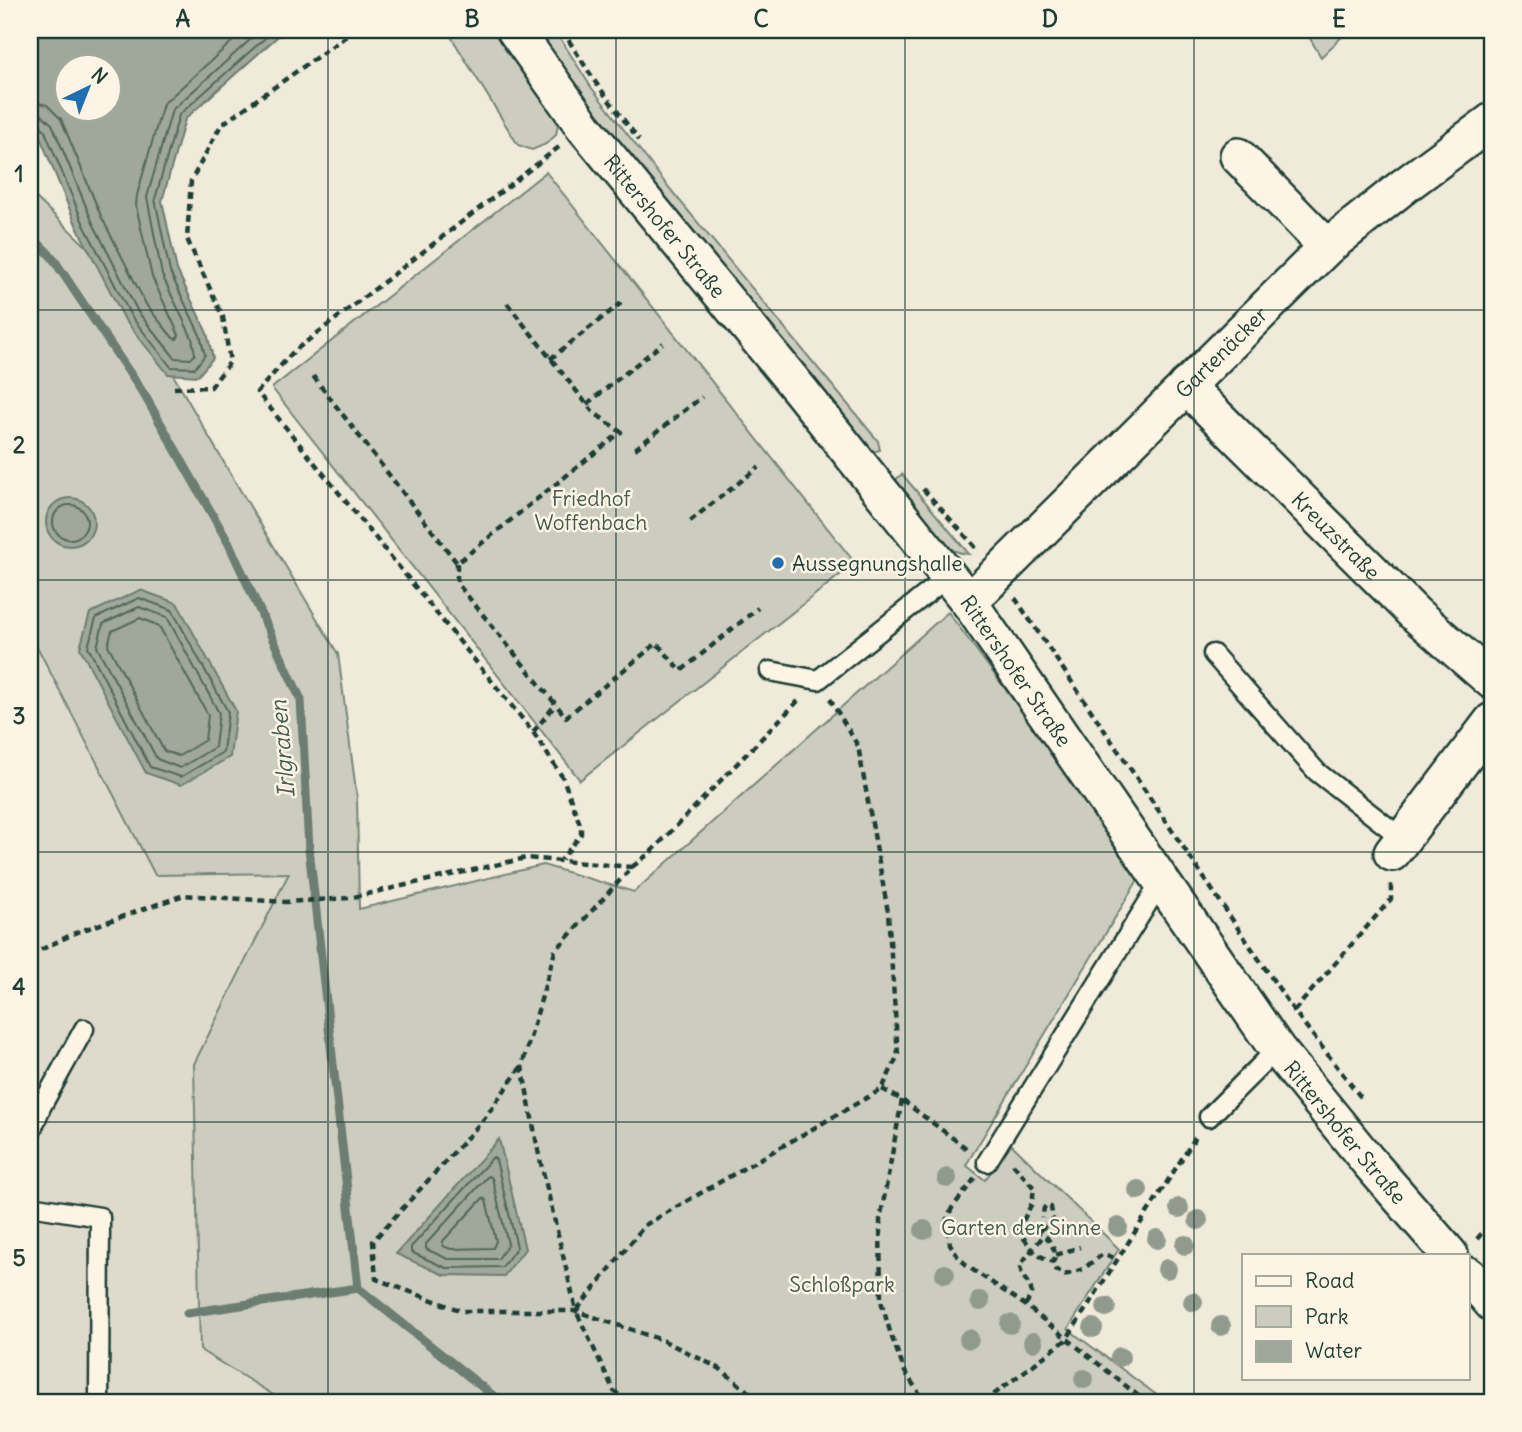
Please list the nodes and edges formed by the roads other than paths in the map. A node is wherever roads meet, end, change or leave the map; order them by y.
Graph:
1 (515, 30) edge
2 (1492, 121) edge
3 (1238, 156) dead end
4 (1327, 247) junction
5 (1186, 386) junction
6 (959, 589) junction
7 (1213, 654) dead end
8 (770, 671) dead end
9 (1492, 681) edge
10 (1492, 720) edge
11 (1397, 846) joint
12 (1162, 880) junction
13 (84, 1029) dead end
14 (1277, 1049) junction
15 (1209, 1117) dead end
16 (30, 1134) edge
17 (991, 1155) road end
18 (30, 1206) edge
19 (1468, 1244) edge
20 (1476, 1260) edge
21 (1492, 1303) edge
22 (99, 1402) edge

1 - 6 street, Rittershofer Straße
2 - 4 street, Gartenäcker
3 - 4 street
4 - 5 street, Gartenäcker
5 - 6 street, Gartenäcker
5 - 9 street, Kreuzstraße
6 - 8 lane
6 - 12 street, Rittershofer Straße
7 - 11 lane
10 - 11 street
12 - 14 street, Rittershofer Straße
12 - 17 lane
13 - 16 lane
14 - 15 lane
14 - 19 street, Rittershofer Straße
18 - 22 lane
20 - 21 street

